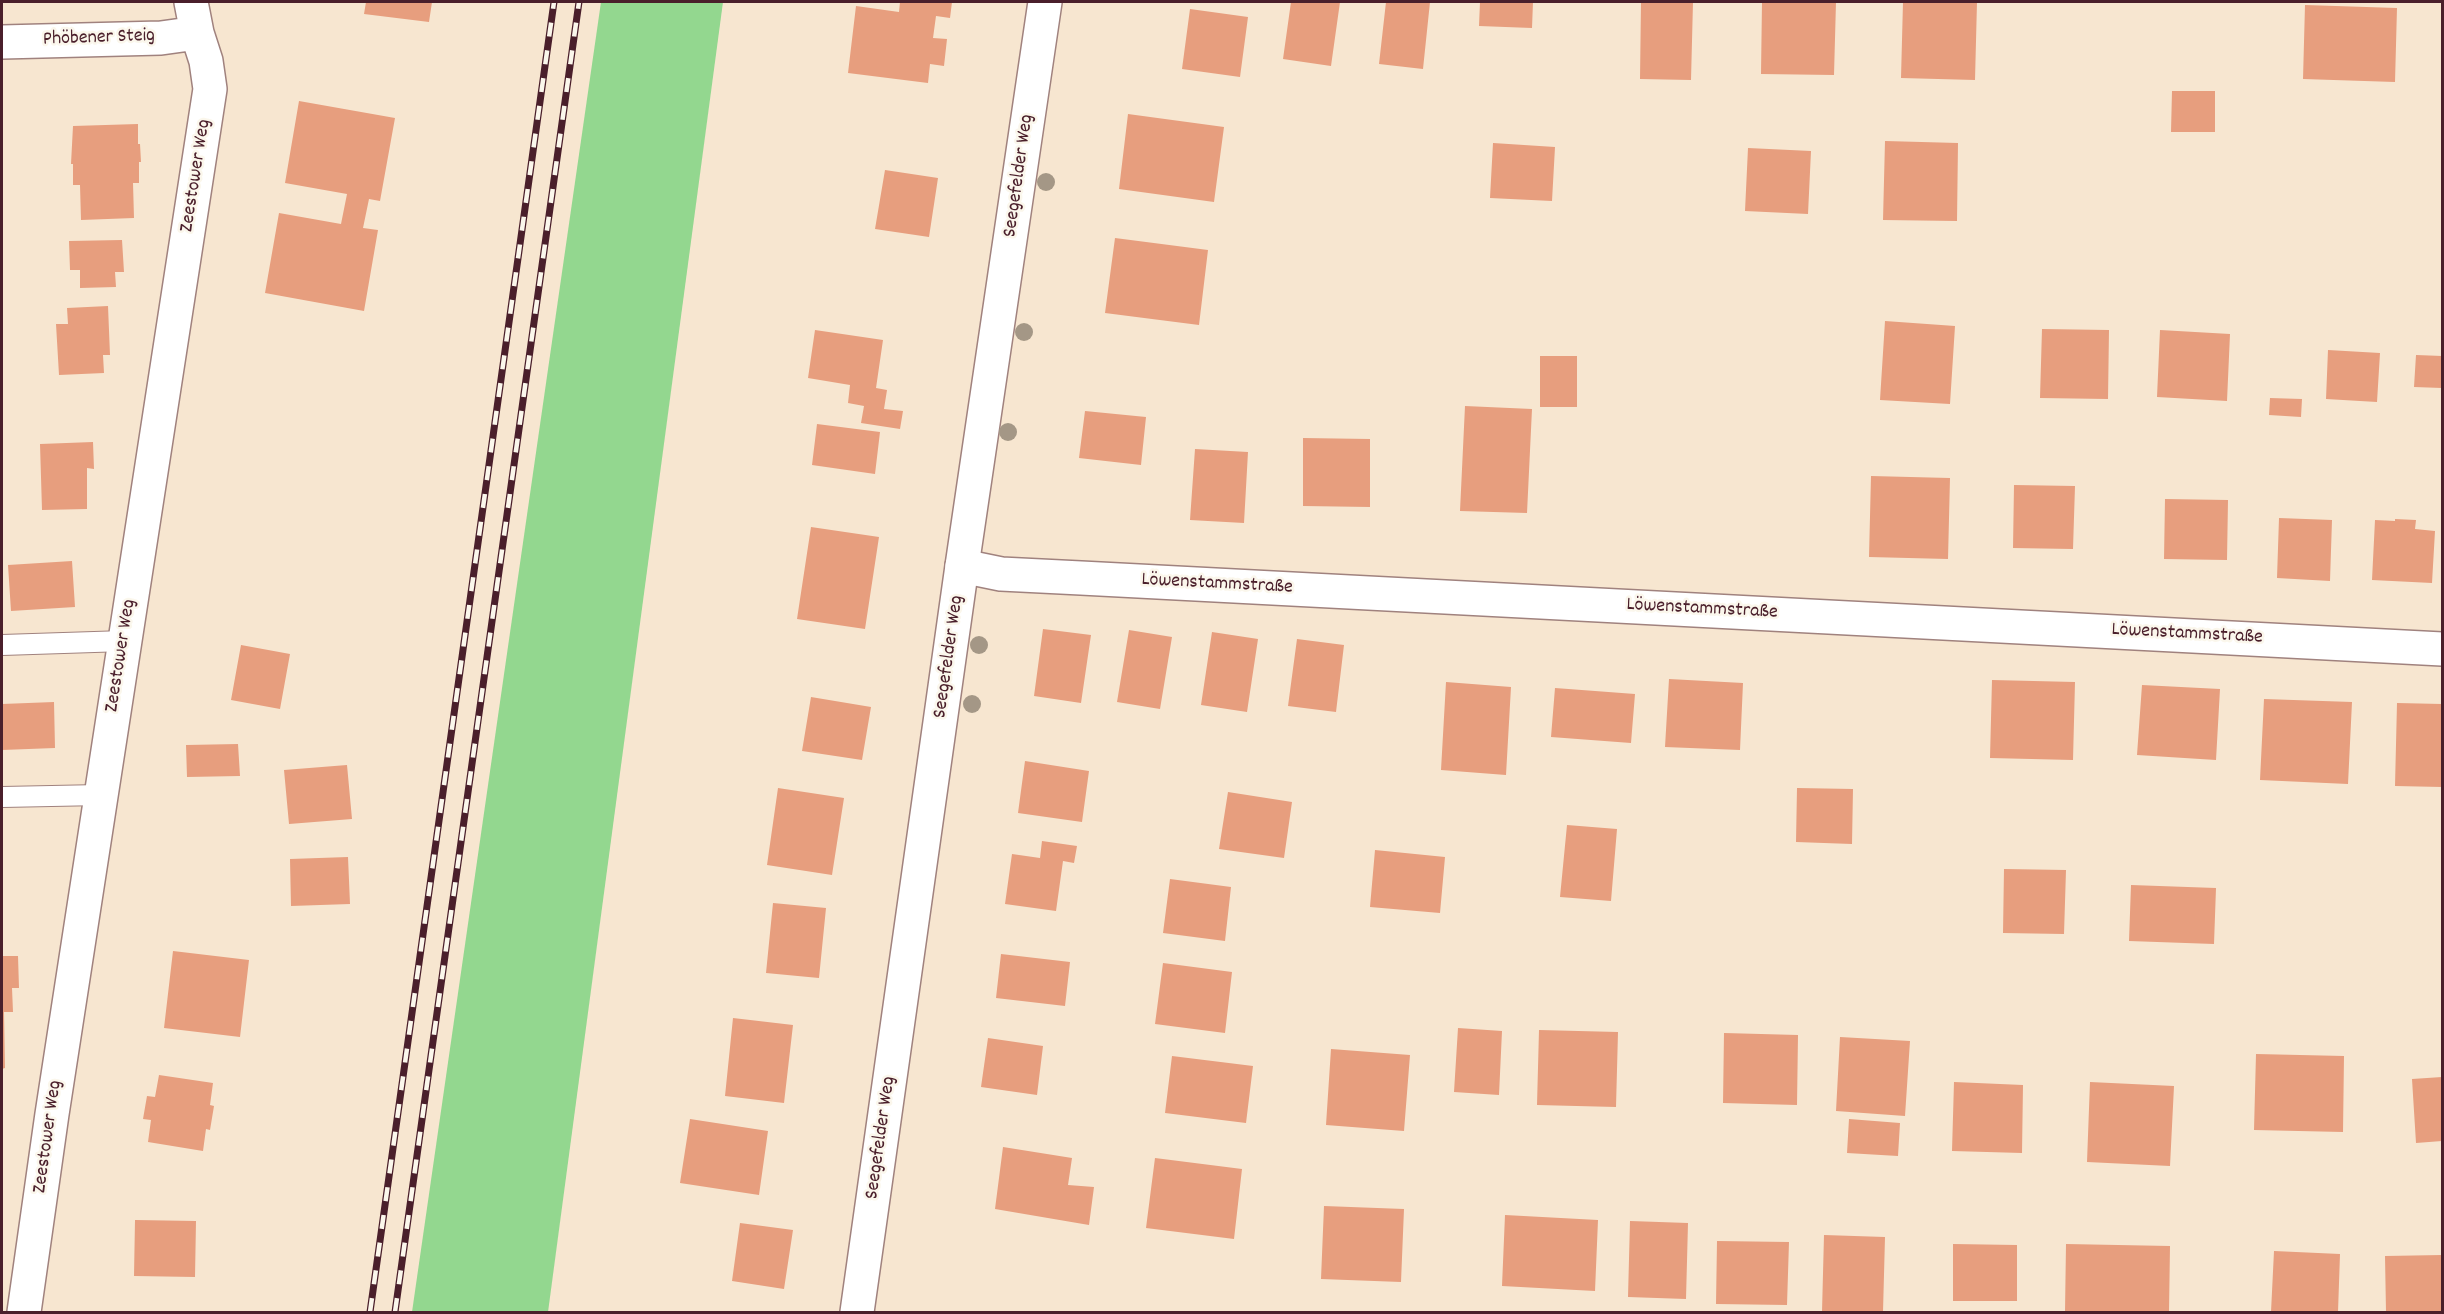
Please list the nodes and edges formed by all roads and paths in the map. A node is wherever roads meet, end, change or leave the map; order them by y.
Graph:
1 (191, 2) edge
2 (1045, 2) edge
3 (197, 33) junction
4 (2, 42) edge
5 (962, 567) junction
6 (125, 641) junction
7 (2, 645) edge
8 (2442, 648) edge
9 (101, 795) junction
10 (2, 797) edge
11 (24, 1312) edge
12 (857, 1312) edge

1 - 3 street, Zeestower Weg
2 - 5 street, Seegefelder Weg
3 - 4 street, Phöbener Steig
3 - 6 street, Zeestower Weg
5 - 8 street, Löwenstammstraße
5 - 12 street, Seegefelder Weg
6 - 7 lane
6 - 9 street, Zeestower Weg
9 - 10 lane
9 - 11 street, Zeestower Weg

